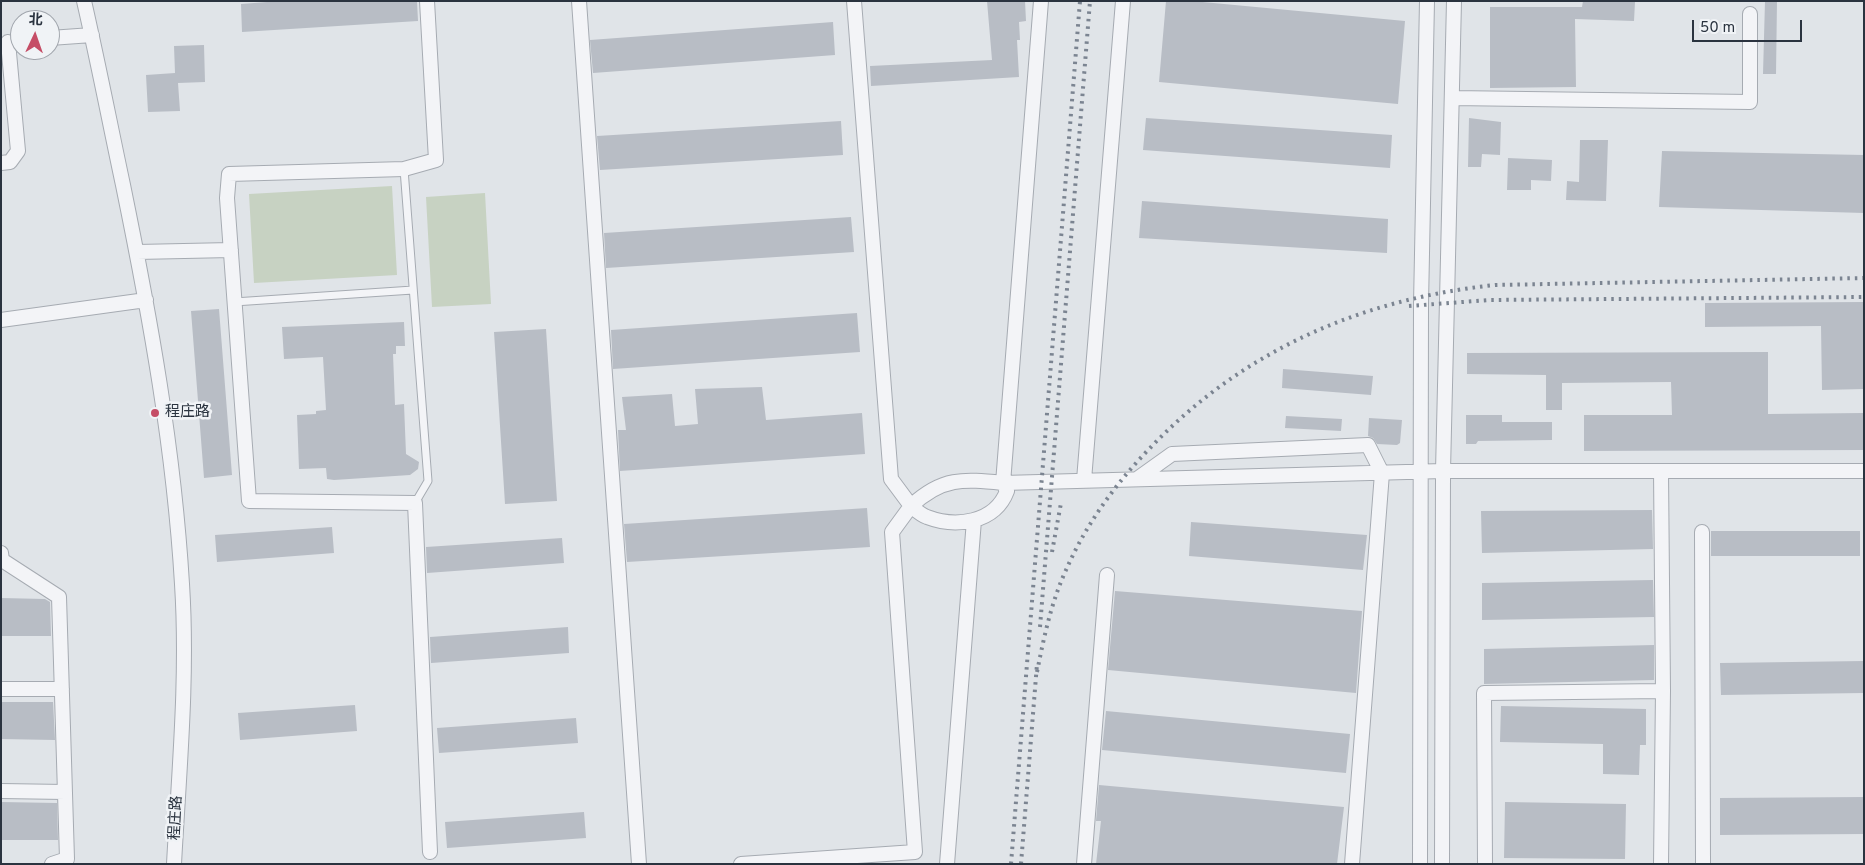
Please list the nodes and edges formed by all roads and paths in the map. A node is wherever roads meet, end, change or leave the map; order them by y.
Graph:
1 (84, 1) edge
2 (426, 1) edge
3 (579, 1) edge
4 (854, 1) edge
5 (1041, 1) edge
6 (1123, 1) edge
7 (1427, 1) edge
8 (1454, 1) edge
9 (1750, 14) dead end
10 (92, 35) junction
11 (60, 37) edge
12 (11, 60) edge
13 (1452, 98) junction
14 (1, 163) edge
15 (404, 169) junction
16 (231, 250) junction
17 (137, 252) junction
18 (413, 290) junction
19 (146, 300) junction
20 (234, 302) junction
21 (1, 320) edge
22 (1864, 470) edge
23 (1443, 471) junction
24 (1661, 471) junction
25 (1382, 472) junction
26 (1422, 472) junction
27 (1137, 479) junction
28 (1084, 480) junction
29 (1003, 483) junction
30 (415, 503) junction
31 (911, 506) junction
32 (974, 520) junction
33 (1702, 532) dead end
34 (1, 553) edge
35 (1107, 575) dead end
36 (1, 689) edge
37 (62, 689) junction
38 (1663, 691) junction
39 (1, 791) edge
40 (65, 792) junction
41 (430, 852) dead end
42 (52, 864) edge
43 (174, 864) edge
44 (639, 864) edge
45 (741, 864) edge
46 (947, 864) edge
47 (1084, 864) edge
48 (1352, 864) edge
49 (1420, 864) edge
50 (1442, 864) edge
51 (1485, 864) edge
52 (1661, 864) edge
53 (1702, 864) edge

1 - 10 street, 程庄路
2 - 15 street
3 - 44 street
4 - 31 street
5 - 29 street
6 - 28 street
7 - 26 street
8 - 13 street
9 - 13 street
10 - 11 street
10 - 17 street, 程庄路
12 - 14 street
13 - 23 street
15 - 16 street
15 - 18 lane
16 - 17 street
16 - 20 street
17 - 19 street, 程庄路
18 - 20 lane
18 - 30 lane
19 - 21 street
19 - 43 street, 程庄路
20 - 30 street
22 - 24 street
23 - 24 street
23 - 26 street
23 - 50 street
24 - 38 street
25 - 26 street
25 - 27 street
25 - 27 street
25 - 48 street
26 - 49 street
27 - 28 street
28 - 29 street
29 - 31 street
29 - 32 street
30 - 41 street
31 - 32 street
31 - 45 street
32 - 46 street
33 - 53 street
34 - 37 street
35 - 47 street
36 - 37 street
37 - 40 street
38 - 51 street
38 - 52 street
39 - 40 street
40 - 42 street

